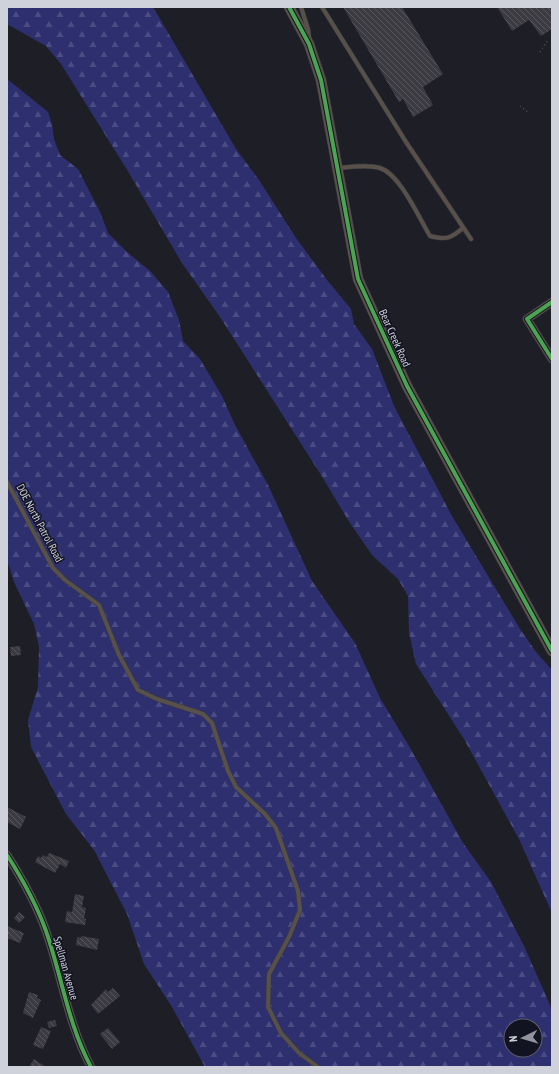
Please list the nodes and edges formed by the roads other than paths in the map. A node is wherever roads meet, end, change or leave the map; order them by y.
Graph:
1 (289, 7) edge
2 (301, 7) edge
3 (322, 7) edge
4 (309, 44) junction
5 (337, 168) junction
6 (463, 228) junction
7 (471, 239) dead end
8 (552, 302) edge
9 (552, 359) edge
10 (7, 482) edge
11 (552, 651) edge
12 (7, 855) edge
13 (91, 1067) edge
14 (318, 1067) edge

1 - 4 street, Bear Creek Road
2 - 4 lane
3 - 6 lane
4 - 5 street, Bear Creek Road
5 - 6 lane
5 - 11 street, Bear Creek Road
6 - 7 lane
8 - 9 street
10 - 14 lane, DOE North Patrol Road
12 - 13 street, Spellman Avenue

